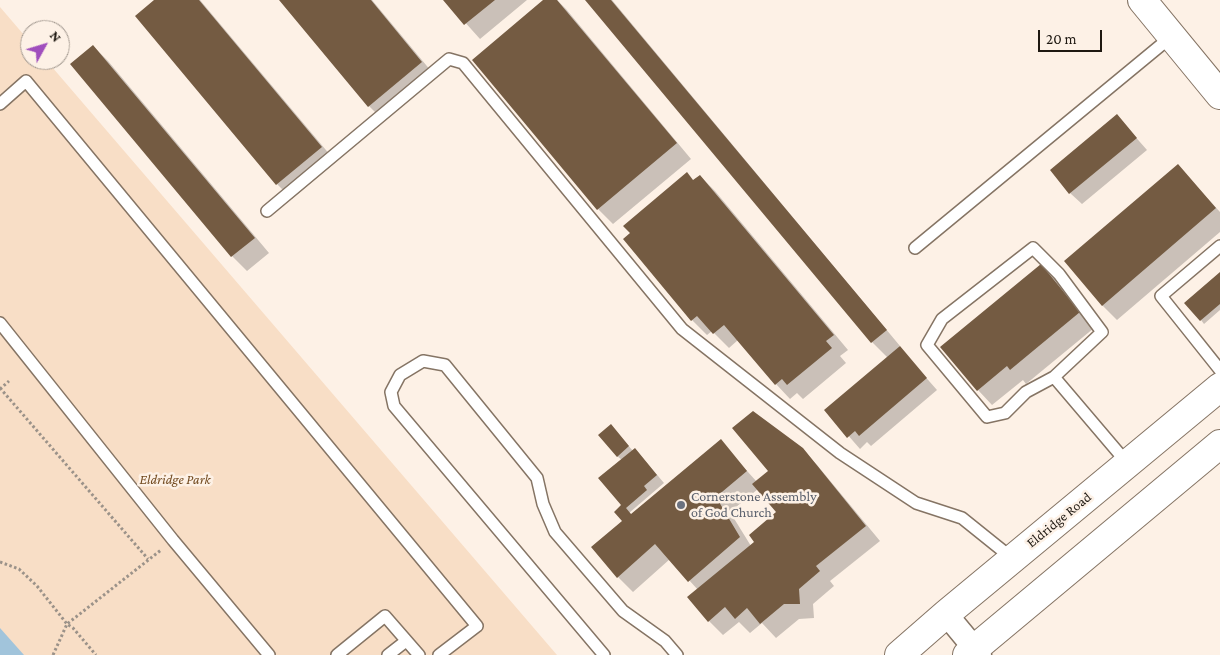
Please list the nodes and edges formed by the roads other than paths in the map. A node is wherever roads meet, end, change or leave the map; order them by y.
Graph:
1 (1142, 0) edge
2 (1172, 36) junction
3 (1220, 96) edge
4 (0, 104) edge
5 (266, 211) dead end
6 (1220, 246) edge
7 (916, 248) dead end
8 (0, 322) edge
9 (1220, 370) edge
10 (1054, 377) junction
11 (1220, 387) edge
12 (1220, 444) edge
13 (1128, 464) junction
14 (1013, 559) junction
15 (946, 614) junction
16 (406, 641) junction
17 (974, 653) edge
18 (269, 655) edge
19 (337, 655) edge
20 (388, 655) edge
21 (419, 655) edge
22 (439, 655) edge
23 (604, 655) edge
24 (677, 655) edge
25 (899, 655) edge

1 - 2 main road
2 - 3 main road
2 - 7 lane
4 - 22 lane
5 - 14 lane
6 - 9 lane
8 - 18 lane
10 - 10 lane
10 - 13 lane
11 - 13 main road, Eldridge Road
12 - 17 main road
13 - 14 main road, Eldridge Road
14 - 15 main road, Eldridge Road
15 - 17 street
15 - 25 main road, Eldridge Road
16 - 19 lane
16 - 20 lane
16 - 21 lane
23 - 24 lane

